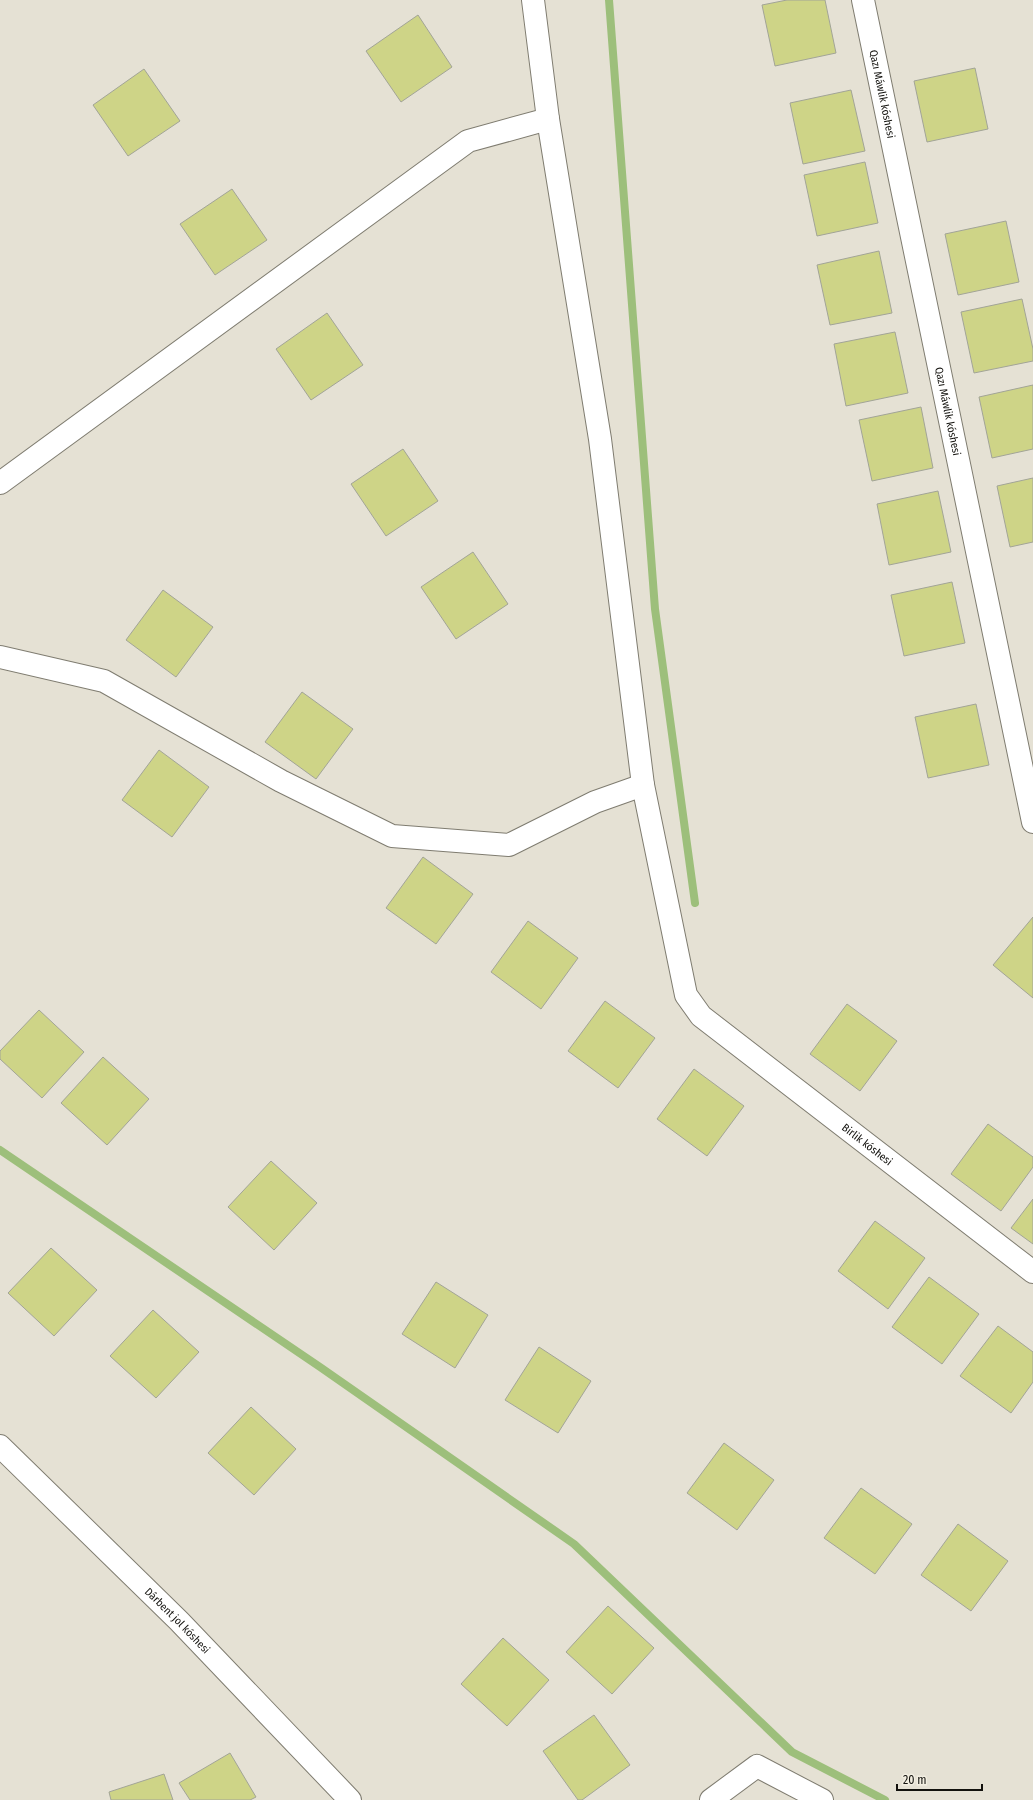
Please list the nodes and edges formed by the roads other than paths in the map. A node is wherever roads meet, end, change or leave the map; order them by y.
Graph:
1 (533, 0) edge
2 (862, 0) edge
3 (548, 119) junction
4 (0, 483) edge
5 (0, 657) edge
6 (643, 785) junction
7 (1033, 822) edge
8 (1033, 1272) edge
9 (0, 1446) edge
10 (350, 1800) edge
11 (711, 1800) edge
12 (822, 1800) edge

1 - 3 street, Birlik kóshesi
2 - 7 street, Qazı Máwlik kóshesi
3 - 4 street
3 - 6 street, Birlik kóshesi
5 - 6 street
6 - 8 street, Birlik kóshesi
9 - 10 street, Dárbent jol kóshesi
11 - 12 street

